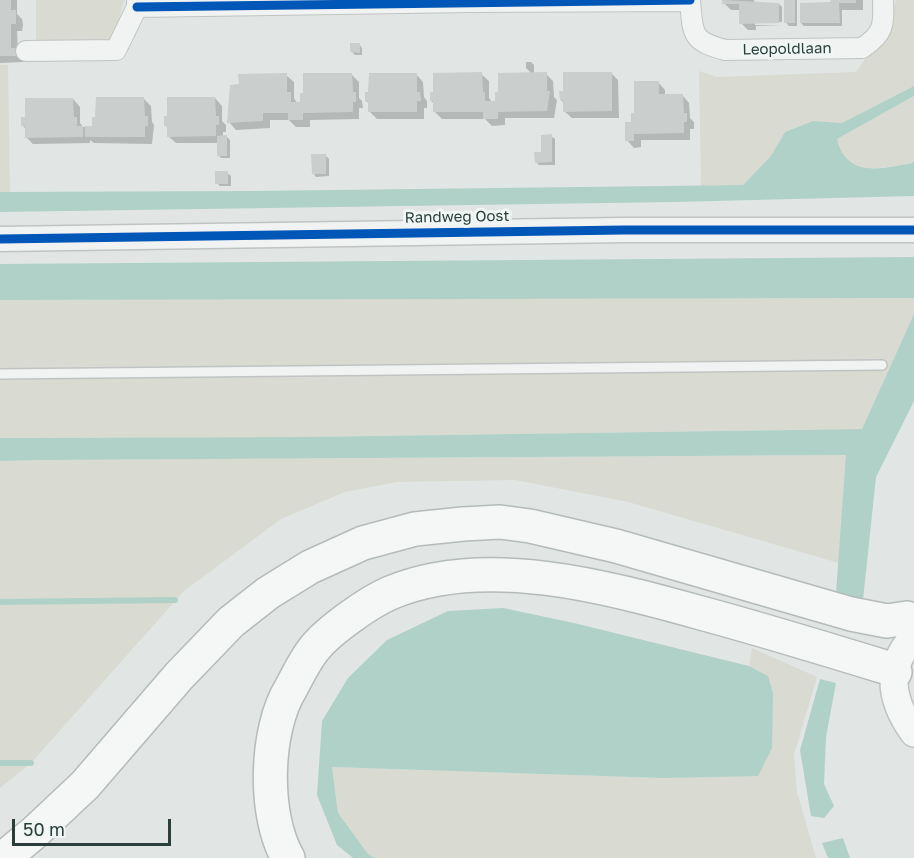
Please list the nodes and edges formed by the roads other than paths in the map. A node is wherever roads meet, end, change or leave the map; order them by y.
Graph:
1 (883, 0) edge
2 (471, 1) edge
3 (690, 1) edge
4 (137, 4) edge
5 (26, 51) dead end
6 (914, 230) edge
7 (0, 239) edge
8 (882, 365) dead end
9 (0, 374) edge
10 (908, 659) edge
11 (914, 733) edge
12 (4, 858) edge
13 (288, 858) edge

1 - 3 street, Leopoldlaan
2 - 3 street
2 - 4 street
4 - 5 street
6 - 7 street, Randweg Oost
8 - 9 lane
10 - 11 main road
10 - 12 highway
10 - 13 highway

